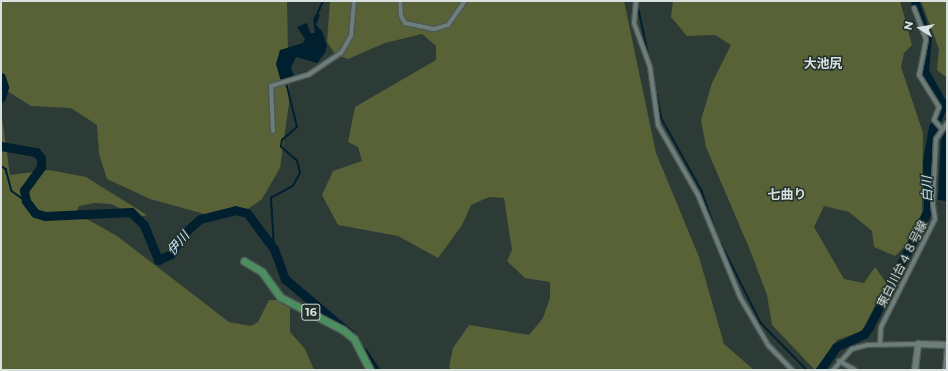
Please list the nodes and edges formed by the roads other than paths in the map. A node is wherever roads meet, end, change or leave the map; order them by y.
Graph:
1 (354, 1) edge
2 (400, 1) edge
3 (465, 1) edge
4 (636, 1) edge
5 (914, 8) dead end
6 (947, 123) edge
7 (941, 128) junction
8 (273, 131) dead end
9 (244, 261) dead end
10 (880, 344) junction
11 (918, 344) junction
12 (947, 345) edge
13 (947, 349) edge
14 (839, 361) junction
15 (370, 370) edge
16 (792, 370) edge
17 (833, 370) edge
18 (850, 370) edge
19 (855, 370) edge
20 (915, 370) edge
21 (945, 370) edge

1 - 8 street
2 - 3 street
4 - 16 street
5 - 7 street
6 - 7 street
7 - 10 street, 東白川台４８号線
9 - 15 main road, 16
10 - 11 street
10 - 14 street
11 - 12 street
11 - 20 street
13 - 21 street
14 - 17 street
14 - 18 street
18 - 19 street

